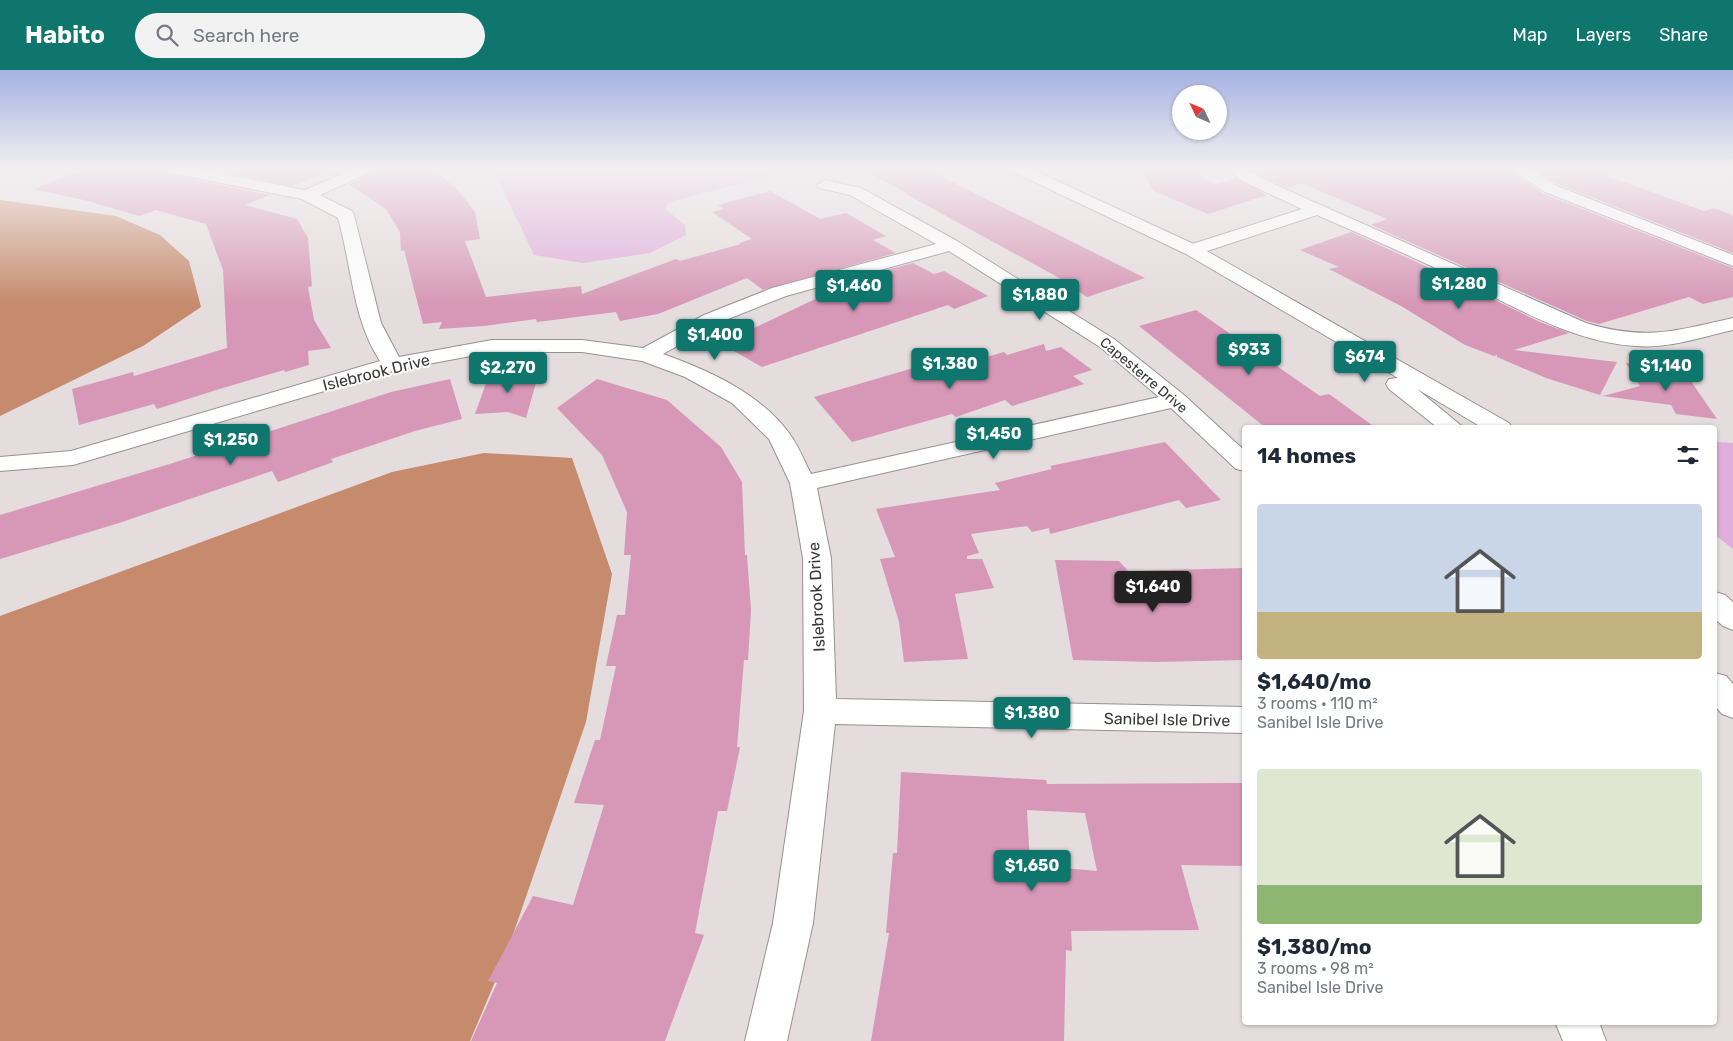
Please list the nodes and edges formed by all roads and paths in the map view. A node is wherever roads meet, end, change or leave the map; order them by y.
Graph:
1 (343, 213) edge
2 (896, 213) edge
3 (1113, 213) edge
4 (1306, 213) edge
5 (1324, 213) edge
6 (1612, 213) edge
7 (951, 245) junction
8 (1192, 250) junction
9 (1733, 261) edge
10 (1300, 311) junction
11 (1733, 324) edge
12 (646, 355) junction
13 (393, 364) junction
14 (1176, 400) junction
15 (1449, 425) edge
16 (1496, 425) edge
17 (1242, 461) edge
18 (0, 464) edge
19 (803, 483) junction
20 (1717, 604) edge
21 (1733, 620) edge
22 (1717, 688) edge
23 (1733, 705) edge
24 (820, 711) junction
25 (1242, 720) edge
26 (1577, 1025) edge
27 (766, 1041) edge
28 (1585, 1041) edge

1 - 13 street
2 - 7 street, Capesterre Drive
3 - 8 street
4 - 8 street
5 - 11 street
6 - 9 street
7 - 12 street
7 - 14 street, Capesterre Drive
8 - 10 street
10 - 15 street
10 - 16 street
12 - 13 street, Islebrook Drive
12 - 19 street, Islebrook Drive
13 - 18 street, Islebrook Drive
14 - 17 street, Capesterre Drive
14 - 19 street
19 - 24 street, Islebrook Drive
20 - 21 street
22 - 23 street
24 - 25 street, Sanibel Isle Drive
24 - 27 street, Islebrook Drive
26 - 28 street

